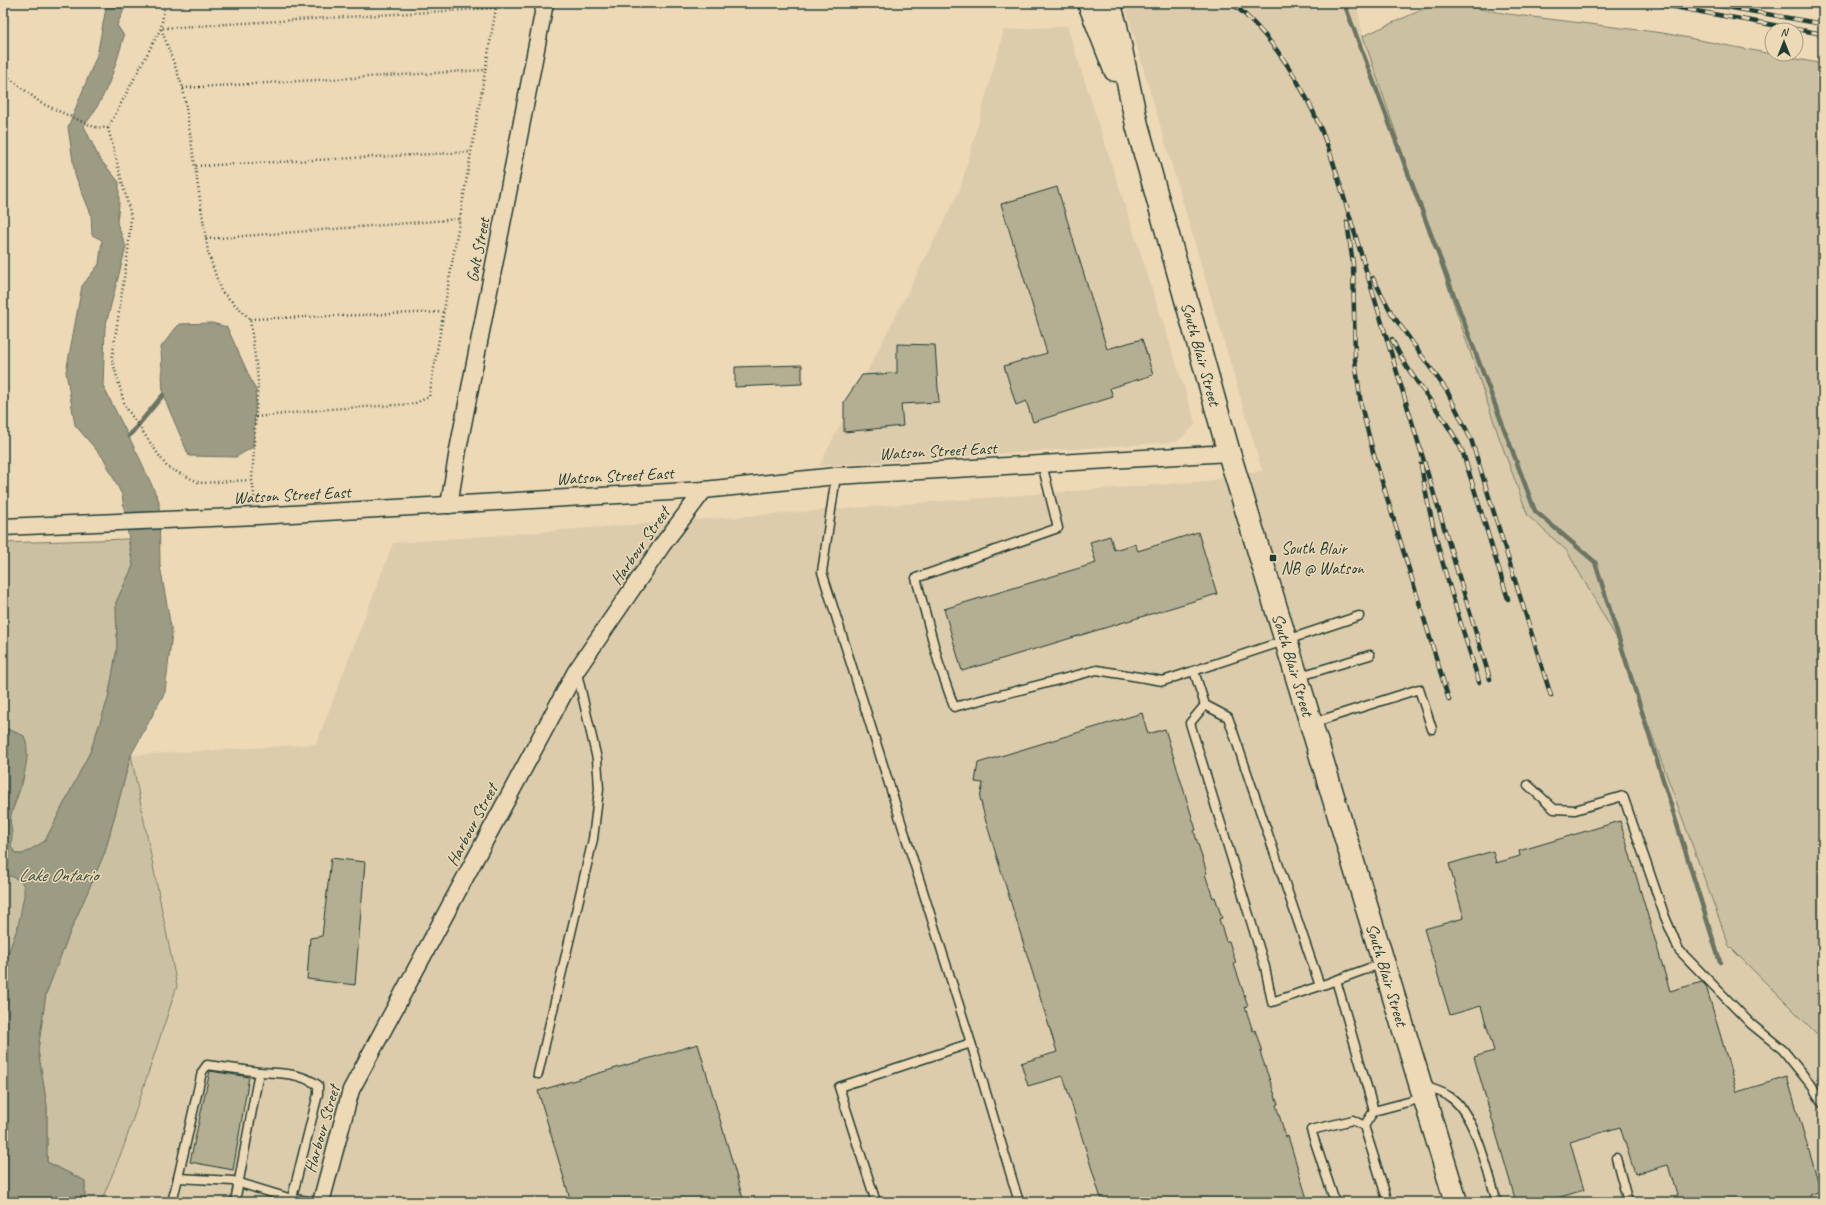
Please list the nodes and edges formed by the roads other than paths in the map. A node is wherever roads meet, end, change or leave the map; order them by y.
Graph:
1 (545, 3) edge
2 (1088, 3) edge
3 (1109, 3) edge
4 (1137, 124) junction
5 (1229, 454) junction
6 (1042, 464) junction
7 (836, 476) junction
8 (704, 490) junction
9 (449, 505) junction
10 (3, 527) edge
11 (1359, 616) dead end
12 (1285, 640) junction
13 (1370, 655) dead end
14 (576, 671) junction
15 (1194, 671) junction
16 (1297, 677) junction
17 (1205, 705) junction
18 (1311, 723) junction
19 (1432, 729) dead end
20 (1528, 785) dead end
21 (1384, 963) junction
22 (1336, 980) junction
23 (1320, 986) junction
24 (971, 1043) junction
25 (259, 1072) junction
26 (538, 1074) dead end
27 (1423, 1091) junction
28 (1823, 1104) edge
29 (1374, 1111) junction
30 (1364, 1126) junction
31 (1616, 1158) dead end
32 (178, 1178) junction
33 (239, 1183) junction
34 (292, 1201) edge
35 (172, 1202) edge
36 (235, 1202) edge
37 (321, 1202) edge
38 (876, 1202) edge
39 (1019, 1202) edge
40 (1335, 1202) edge
41 (1388, 1202) edge
42 (1456, 1202) edge
43 (1497, 1202) edge
44 (1628, 1202) edge

1 - 9 street, Galt Street
2 - 4 street, South Blair Street
3 - 4 street, South Blair Street
4 - 5 street, South Blair Street
5 - 6 street, Watson Street East
5 - 12 street, South Blair Street
6 - 7 street, Watson Street East
6 - 15 lane
7 - 8 street, Watson Street East
7 - 24 lane
8 - 9 street, Watson Street East
8 - 14 street, Harbour Street
9 - 10 street, Watson Street East
11 - 12 lane
12 - 15 lane
12 - 16 street, South Blair Street
13 - 16 lane
14 - 26 lane
14 - 37 street, Harbour Street
15 - 17 lane
16 - 18 street, South Blair Street
17 - 23 lane
17 - 23 lane
18 - 19 lane
18 - 21 street, South Blair Street
20 - 28 lane
21 - 22 lane
21 - 27 street, South Blair Street
22 - 23 lane
22 - 29 lane
24 - 38 lane
24 - 39 lane
25 - 32 lane
25 - 33 lane
25 - 34 lane
27 - 29 lane
27 - 42 street, South Blair Street
27 - 43 lane
29 - 30 lane
30 - 40 lane
30 - 41 lane
31 - 44 lane
32 - 33 lane
32 - 35 lane
33 - 34 lane
33 - 36 lane
34 - 37 lane

